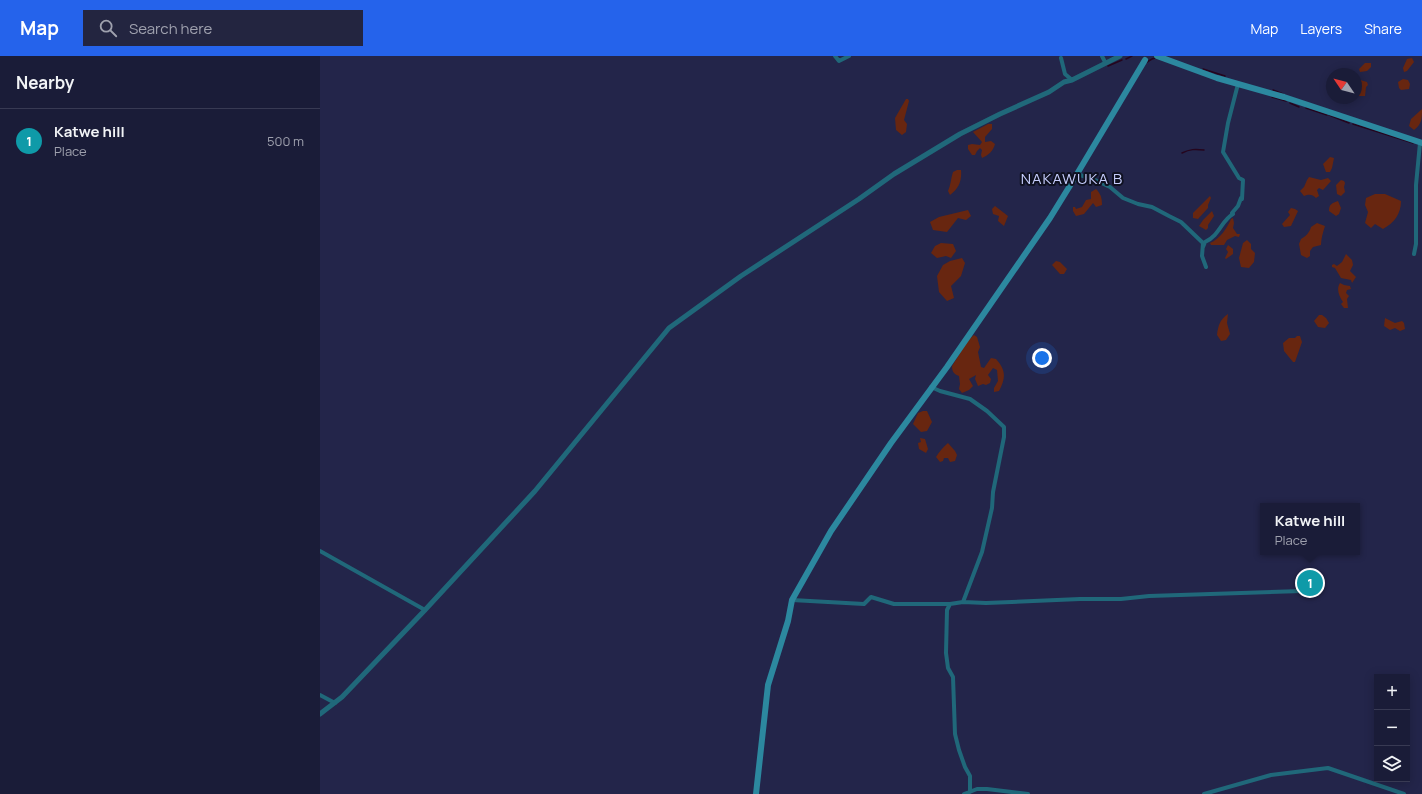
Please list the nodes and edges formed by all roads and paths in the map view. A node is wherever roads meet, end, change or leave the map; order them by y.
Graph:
1 (835, 56) edge
2 (849, 56) edge
3 (1102, 56) edge
4 (1120, 56) edge
5 (1157, 56) edge
6 (1143, 57) edge
7 (1061, 58) dead end
8 (1168, 58) edge
9 (1105, 62) junction
10 (1072, 80) junction
11 (1238, 84) junction
12 (1421, 143) edge
13 (1077, 174) junction
14 (1203, 247) junction
15 (1414, 254) dead end
16 (1206, 267) dead end
17 (931, 387) junction
18 (320, 551) edge
19 (1302, 591) dead end
20 (792, 600) junction
21 (963, 602) junction
22 (950, 604) junction
23 (425, 610) junction
24 (320, 695) edge
25 (335, 703) junction
26 (320, 714) edge
27 (970, 792) junction
28 (756, 794) edge
29 (964, 794) edge
30 (1028, 794) edge
31 (1204, 794) edge
32 (1404, 794) edge

1 - 2 street
3 - 9 street
4 - 9 street
5 - 8 main road
6 - 13 main road
7 - 10 street
8 - 11 main road
9 - 10 street
10 - 23 street
11 - 12 main road
11 - 14 street
12 - 15 street
13 - 14 street
13 - 17 main road
14 - 16 street
17 - 20 main road
17 - 21 street
18 - 23 street
19 - 21 street
20 - 22 street
20 - 28 main road
21 - 22 street
22 - 27 street
23 - 25 street
24 - 25 street
25 - 26 street
27 - 29 street
27 - 30 street
31 - 32 street

